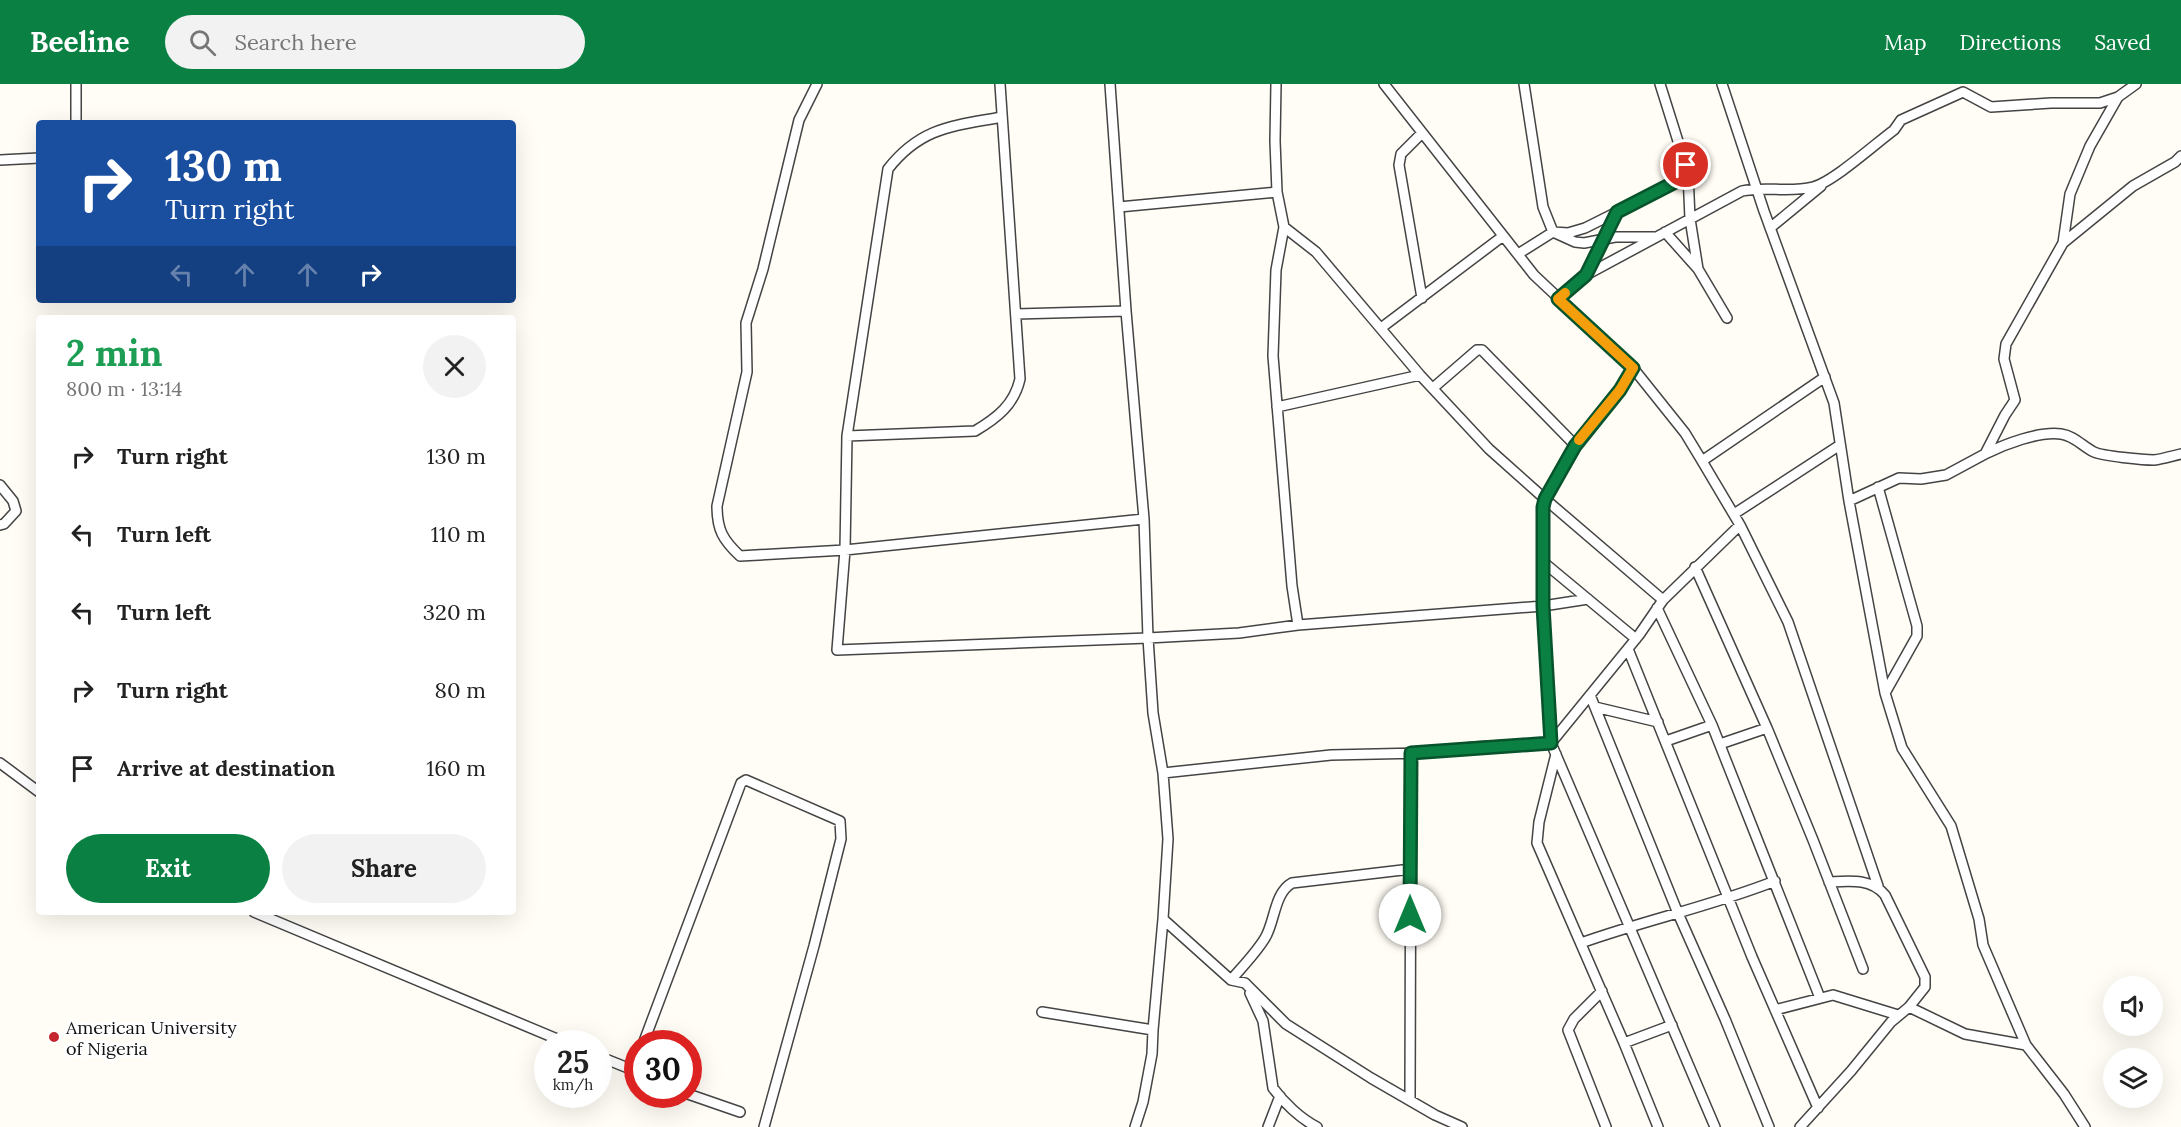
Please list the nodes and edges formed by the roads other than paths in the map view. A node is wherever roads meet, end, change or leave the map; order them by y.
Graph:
1 (76, 84) edge
2 (816, 84) edge
3 (1000, 84) edge
4 (1110, 84) edge
5 (1276, 84) edge
6 (1384, 84) edge
7 (1524, 84) edge
8 (1660, 84) edge
9 (1722, 84) edge
10 (2136, 84) edge
11 (2118, 97) junction
12 (1002, 117) junction
13 (76, 120) edge
14 (1422, 132) junction
15 (2181, 156) edge
16 (36, 158) edge
17 (0, 160) edge
18 (1689, 172) junction
19 (1827, 181) junction
20 (1756, 188) junction
21 (1277, 192) junction
22 (1119, 207) junction
23 (1617, 212) junction
24 (1690, 219) junction
25 (1284, 227) junction
26 (1770, 228) junction
27 (1553, 232) junction
28 (1665, 232) junction
29 (1503, 236) junction
30 (1656, 237) junction
31 (1603, 239) junction
32 (2063, 243) junction
33 (1518, 254) junction
34 (1698, 269) junction
35 (1586, 275) junction
36 (1422, 298) junction
37 (1558, 299) junction
38 (1126, 311) junction
39 (1016, 314) junction
40 (1727, 318) dead end
41 (1381, 328) junction
42 (1633, 368) junction
43 (1420, 375) junction
44 (1825, 377) junction
45 (1433, 388) junction
46 (1277, 407) junction
47 (847, 436) junction
48 (1840, 445) junction
49 (1575, 446) junction
50 (1985, 454) junction
51 (2181, 454) edge
52 (1702, 461) junction
53 (0, 485) edge
54 (1878, 487) junction
55 (1545, 499) junction
56 (1849, 501) junction
57 (1734, 514) junction
58 (1144, 519) junction
59 (0, 525) edge
60 (1740, 525) junction
61 (845, 550) junction
62 (1542, 561) junction
63 (1695, 567) junction
64 (1588, 598) junction
65 (1660, 604) junction
66 (1543, 606) junction
67 (1298, 625) junction
68 (1148, 638) junction
69 (1636, 639) junction
70 (1628, 649) junction
71 (1885, 693) junction
72 (1590, 695) junction
73 (1595, 706) junction
74 (1658, 722) junction
75 (1712, 725) junction
76 (1767, 728) junction
77 (1665, 741) junction
78 (1551, 743) junction
79 (1720, 744) junction
80 (1411, 753) junction
81 (1556, 754) junction
82 (0, 763) edge
83 (1163, 773) junction
84 (36, 790) edge
85 (1411, 869) junction
86 (1775, 881) junction
87 (1829, 882) junction
88 (1878, 886) junction
89 (1729, 899) junction
90 (1677, 911) junction
91 (261, 915) edge
92 (1163, 919) junction
93 (1629, 926) junction
94 (1581, 942) junction
95 (1863, 969) dead end
96 (1231, 980) junction
97 (1245, 983) junction
98 (1602, 992) junction
99 (1820, 998) junction
100 (1909, 1007) junction
101 (1775, 1010) junction
102 (1042, 1012) dead end
103 (1898, 1015) junction
104 (1672, 1024) junction
105 (536, 1030) edge
106 (647, 1030) edge
107 (1153, 1030) junction
108 (1624, 1043) junction
109 (2026, 1045) junction
110 (1280, 1096) junction
111 (702, 1099) edge
112 (1410, 1099) junction
113 (1818, 1108) junction
114 (740, 1112) dead end
115 (764, 1127) edge
116 (1135, 1127) edge
117 (1268, 1127) edge
118 (1317, 1127) edge
119 (1462, 1127) edge
120 (1606, 1127) edge
121 (1658, 1127) edge
122 (1714, 1127) edge
123 (1769, 1127) edge
124 (1800, 1127) edge
125 (2085, 1127) edge

1 - 13 street
2 - 61 street
3 - 12 street
4 - 22 street
5 - 21 street
6 - 14 street
7 - 27 street
8 - 18 street
9 - 20 street
10 - 11 street
11 - 19 street
11 - 32 street
12 - 39 street
12 - 47 street
14 - 29 street
14 - 36 street
15 - 32 street
16 - 17 street
18 - 23 street
18 - 24 street
19 - 20 street
19 - 26 street
20 - 24 street
20 - 26 street
21 - 22 street
21 - 25 street
22 - 38 street
23 - 27 street
23 - 31 street
24 - 28 street
24 - 34 street
25 - 41 street
25 - 46 street
26 - 44 street
27 - 31 street
27 - 33 street
28 - 30 street
28 - 34 street
29 - 33 street
29 - 36 street
30 - 31 street
30 - 35 street
31 - 35 street
32 - 50 street
33 - 37 street
34 - 40 street
35 - 37 street
36 - 41 street
37 - 42 street
38 - 39 street
38 - 58 street
39 - 47 street
41 - 43 street
42 - 49 street
42 - 52 street
43 - 45 street
43 - 46 street
44 - 48 street
44 - 52 street
45 - 49 street
45 - 55 street
46 - 67 street
47 - 61 street
48 - 56 street
48 - 57 street
49 - 55 street
50 - 51 street
50 - 54 street
52 - 57 street
53 - 59 street
54 - 56 street
54 - 71 street
55 - 62 street
55 - 65 street
56 - 71 street
57 - 60 street
58 - 61 street
58 - 68 street
60 - 63 street
60 - 88 street
61 - 68 street
62 - 64 street
62 - 66 street
63 - 65 street
63 - 76 street
64 - 66 street
64 - 69 street
65 - 69 street
65 - 75 street
66 - 67 street
66 - 78 street
67 - 68 street
68 - 83 street
69 - 70 street
70 - 72 street
70 - 74 street
71 - 109 street
72 - 73 street
72 - 78 street
73 - 74 street
73 - 90 street
74 - 77 street
75 - 77 street
75 - 79 street
76 - 79 street
76 - 87 street
77 - 89 street
78 - 80 street
78 - 81 street
79 - 86 street
80 - 83 street
80 - 85 street
81 - 93 street
81 - 94 street
82 - 84 street
83 - 92 street
85 - 96 street
85 - 112 street
86 - 89 street
86 - 99 street
87 - 88 street
87 - 95 street
88 - 100 street
89 - 90 street
89 - 101 street
90 - 93 street
90 - 123 street
91 - 105 street
92 - 96 street
92 - 107 street
93 - 94 street
93 - 104 street
94 - 98 street
96 - 97 street
97 - 110 street
97 - 112 street
98 - 108 street
98 - 120 street
99 - 101 street
99 - 103 street
100 - 103 street
100 - 109 street
101 - 113 street
102 - 107 street
103 - 113 street
104 - 108 street
104 - 122 street
106 - 115 street
107 - 116 street
108 - 121 street
109 - 125 street
110 - 117 street
110 - 118 street
111 - 114 street
112 - 119 street
113 - 124 street

